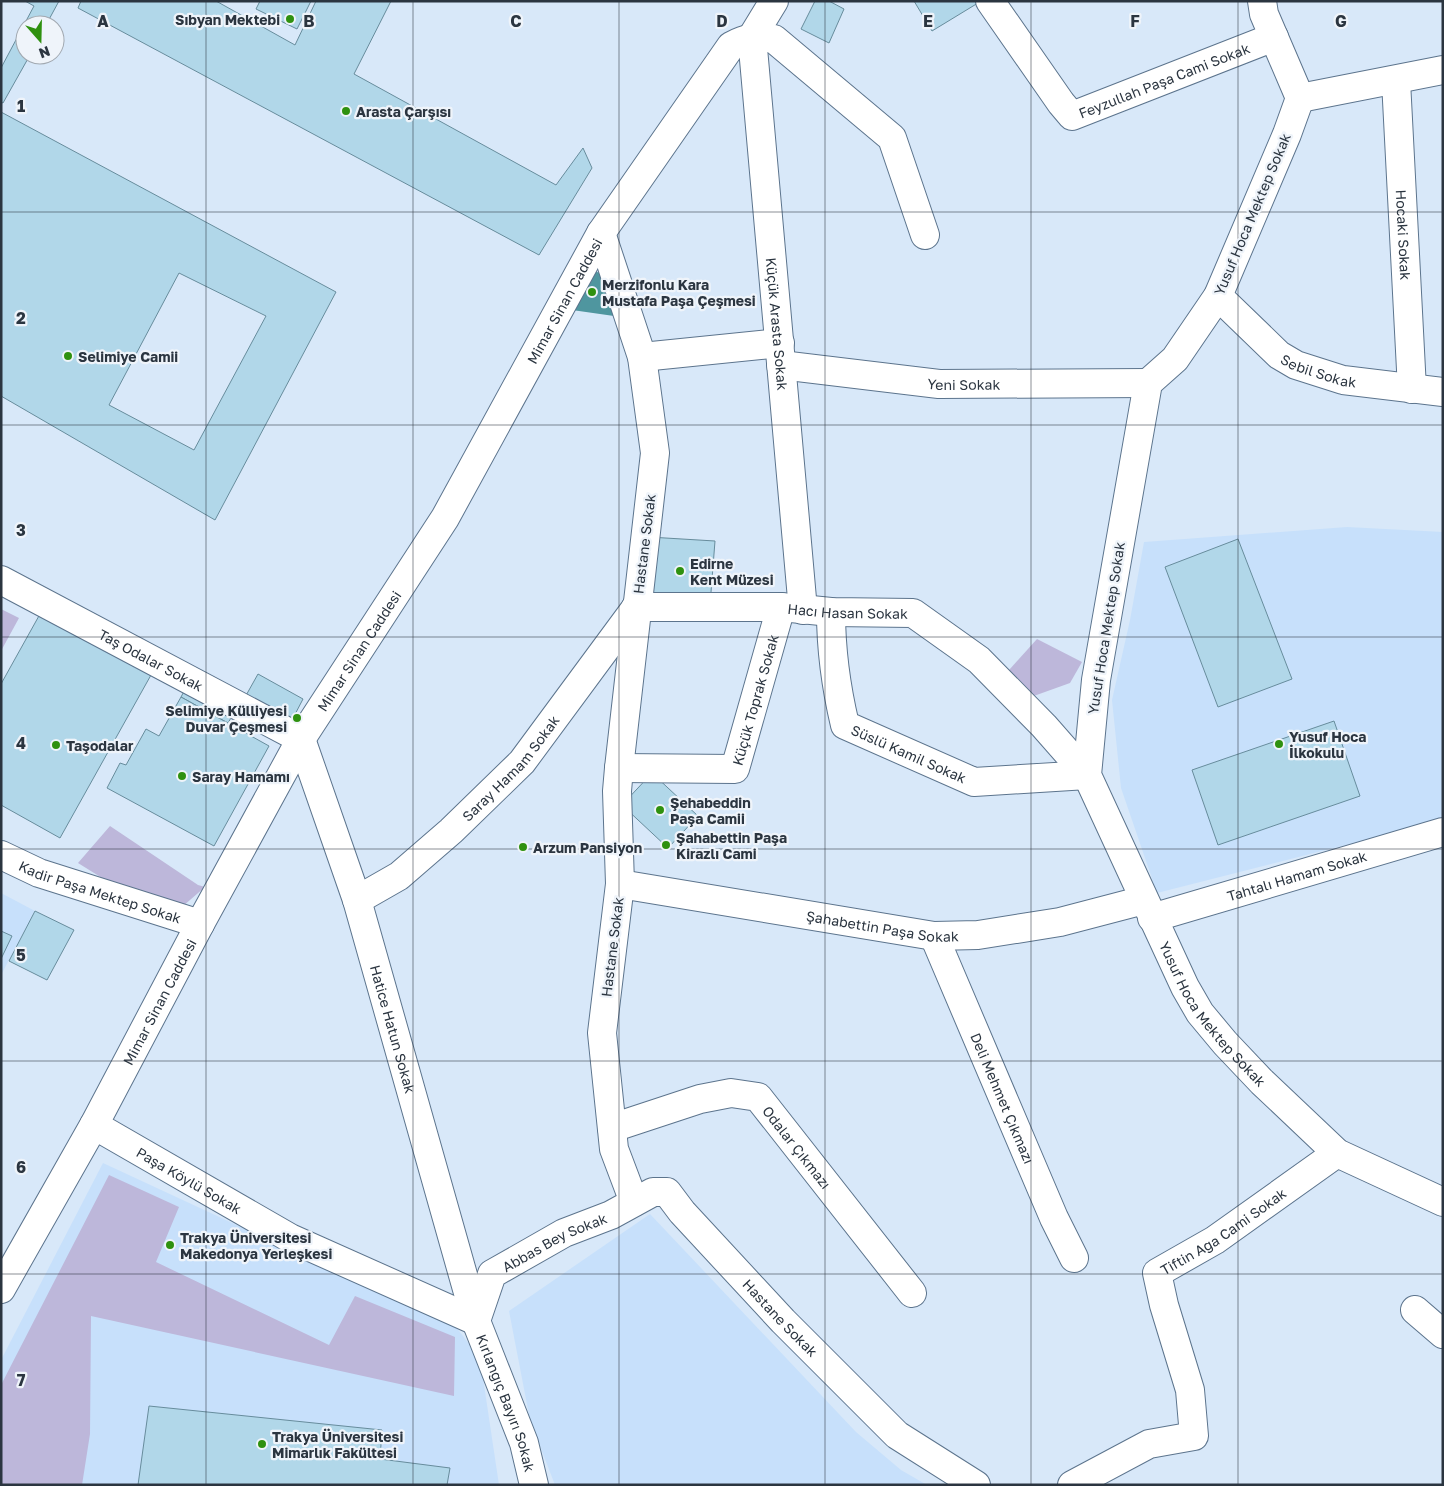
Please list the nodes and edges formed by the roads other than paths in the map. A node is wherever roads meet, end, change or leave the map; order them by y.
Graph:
1 (774, 1) edge
2 (990, 1) edge
3 (1262, 1) edge
4 (752, 37) junction
5 (1274, 37) junction
6 (1443, 70) edge
7 (1396, 81) junction
8 (1300, 98) junction
9 (601, 233) junction
10 (925, 235) dead end
11 (1218, 296) junction
12 (780, 354) junction
13 (642, 357) junction
14 (1148, 383) junction
15 (1412, 389) junction
16 (1443, 392) edge
17 (1, 580) edge
18 (636, 608) junction
19 (792, 608) junction
20 (831, 612) junction
21 (301, 739) junction
22 (619, 768) junction
23 (1087, 774) junction
24 (1443, 832) edge
25 (1, 855) edge
26 (620, 884) junction
27 (357, 900) junction
28 (1148, 909) junction
29 (200, 924) junction
30 (934, 936) junction
31 (94, 1125) junction
32 (612, 1128) junction
33 (1337, 1153) junction
34 (634, 1202) junction
35 (1443, 1202) edge
36 (1074, 1258) dead end
37 (5, 1275) edge
38 (912, 1293) dead end
39 (1415, 1310) dead end
40 (476, 1320) junction
41 (1443, 1334) edge
42 (534, 1485) edge
43 (976, 1485) edge
44 (1072, 1485) edge

1 - 4 street
2 - 5 street, Feyzullah Paşa Cami Sokak
3 - 5 street
4 - 9 street, Mimar Sinan Caddesi
4 - 10 street
4 - 12 street, Küçük Arasta Sokak
5 - 8 street
6 - 7 street
7 - 8 street
7 - 15 street, Hocaki Sokak
8 - 11 street, Yusuf Hoca Mektep Sokak
9 - 13 street, Hastane Sokak
9 - 21 street, Mimar Sinan Caddesi
11 - 14 street, Yusuf Hoca Mektep Sokak
11 - 15 street, Sebil Sokak
12 - 13 street, Yeni Sokak
12 - 14 street, Yeni Sokak
12 - 19 street, Küçük Arasta Sokak
13 - 18 street, Hastane Sokak
14 - 23 street, Yusuf Hoca Mektep Sokak
15 - 16 street, Sebil Sokak
17 - 21 street, Taş Odalar Sokak
18 - 19 street, Hacı Hasan Sokak
18 - 22 street, Hastane Sokak
18 - 27 street, Saray Hamam Sokak
19 - 20 street, Hacı Hasan Sokak
19 - 22 street, Küçük Toprak Sokak
20 - 23 street, Hacı Hasan Sokak
20 - 23 street, Süslü Kamil Sokak
21 - 27 street, Hatice Hatun Sokak
21 - 29 street, Mimar Sinan Caddesi
22 - 26 street, Hastane Sokak
23 - 28 street, Yusuf Hoca Mektep Sokak
24 - 28 street, Tahtalı Hamam Sokak
25 - 29 street, Kadir Paşa Mektep Sokak
26 - 30 street, Şahabettin Paşa Sokak
26 - 32 street, Hastane Sokak
27 - 40 street, Hatice Hatun Sokak
28 - 30 street, Şahabettin Paşa Sokak
28 - 33 street, Yusuf Hoca Mektep Sokak
29 - 31 street, Mimar Sinan Caddesi
30 - 36 street, Deli Mehmet Çıkmazı
31 - 37 street, Mimar Sinan Caddesi
31 - 40 street, Paşa Köylü Sokak
32 - 34 street, Hastane Sokak
32 - 38 street, Odalar Çıkmazı
33 - 35 street, Yusuf Hoca Mektep Sokak
33 - 44 street, Tiftin Ağa Cami Sokak
34 - 40 street, Abbas Bey Sokak
34 - 43 street, Hastane Sokak
39 - 41 street
40 - 42 street, Kırlangıç Bayırı Sokak

